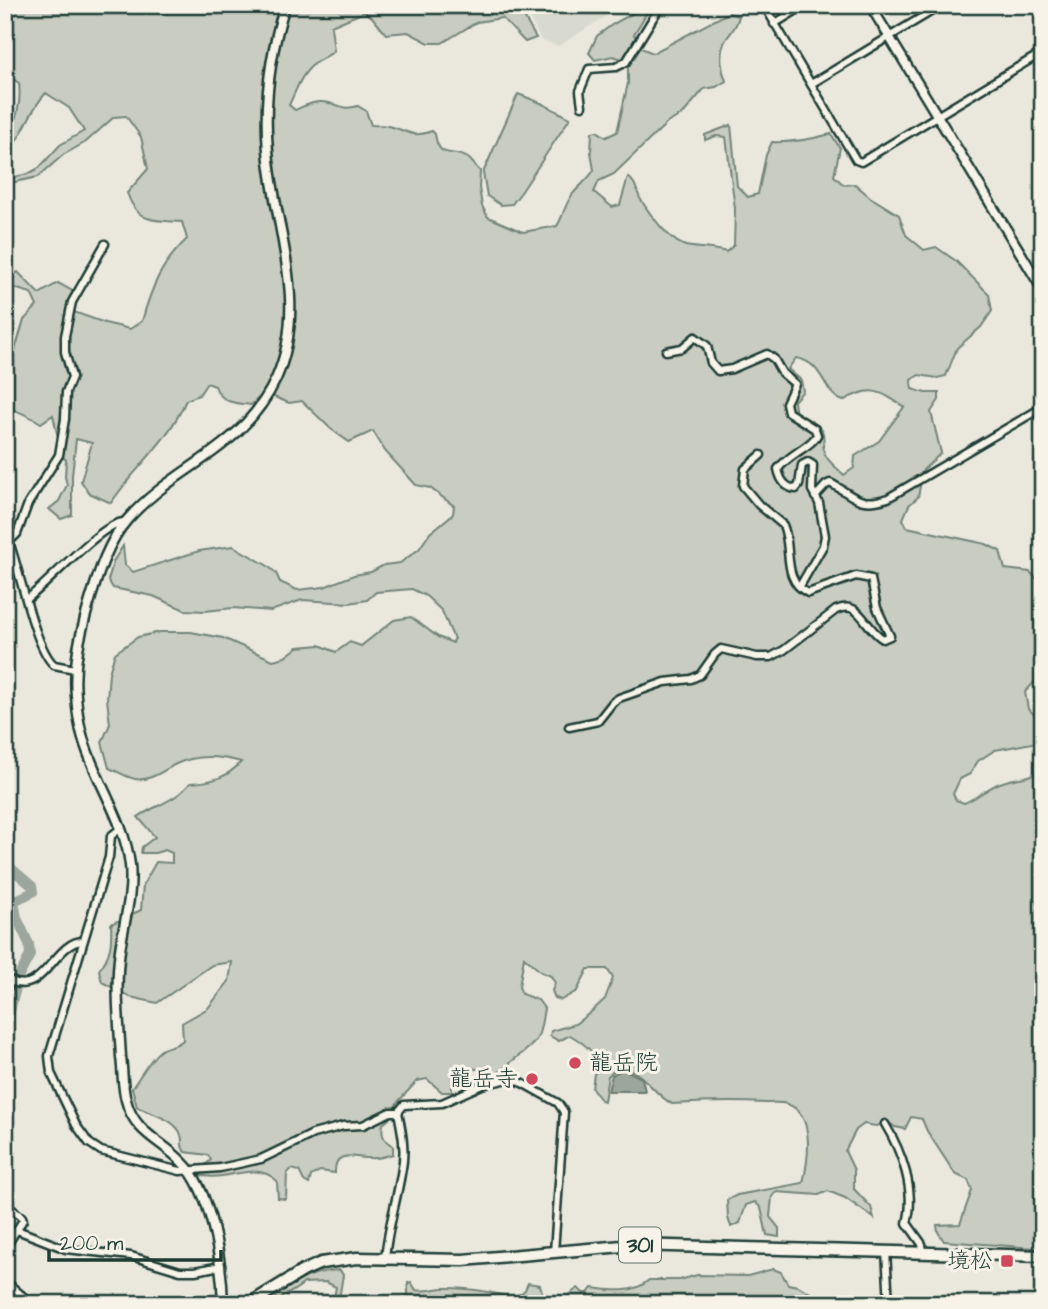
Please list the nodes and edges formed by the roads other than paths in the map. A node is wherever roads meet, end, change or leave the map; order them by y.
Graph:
1 (285, 5) edge
2 (661, 5) edge
3 (764, 5) edge
4 (805, 5) edge
5 (870, 5) edge
6 (942, 5) edge
7 (774, 24) junction
8 (889, 37) junction
9 (1043, 51) edge
10 (811, 84) junction
11 (582, 106) dead end
12 (936, 115) junction
13 (105, 244) dead end
14 (1043, 290) edge
15 (666, 351) dead end
16 (1043, 407) edge
17 (761, 455) dead end
18 (816, 496) junction
19 (125, 522) junction
20 (7, 536) edge
21 (800, 586) junction
22 (27, 599) junction
23 (75, 669) junction
24 (569, 727) dead end
25 (121, 828) junction
26 (83, 941) junction
27 (13, 981) edge
28 (5, 992) edge
29 (398, 1112) junction
30 (885, 1124) dead end
31 (190, 1171) junction
32 (5, 1203) edge
33 (17, 1230) junction
34 (5, 1248) edge
35 (886, 1251) junction
36 (554, 1252) junction
37 (923, 1252) junction
38 (1043, 1256) edge
39 (386, 1259) junction
40 (221, 1266) junction
41 (5, 1281) edge
42 (32, 1304) edge
43 (223, 1304) edge
44 (249, 1304) edge
45 (889, 1304) edge

1 - 19 street
2 - 11 street
3 - 7 street
4 - 7 street
5 - 8 street
6 - 8 street
7 - 10 street
8 - 10 street
8 - 12 street
9 - 12 street
10 - 12 street
12 - 14 street
13 - 20 street
15 - 18 street
16 - 18 street
17 - 21 street
18 - 21 street
19 - 22 street
19 - 23 street
20 - 22 street
21 - 24 street
22 - 23 street
23 - 25 street
25 - 26 street
25 - 31 street
26 - 27 street
26 - 31 street
27 - 28 street
29 - 31 street
29 - 36 street
29 - 39 street
30 - 37 street
31 - 40 street
32 - 33 street
33 - 34 street
33 - 40 street
35 - 36 highway, 301
35 - 37 highway, 301
35 - 45 street
36 - 39 highway, 301
37 - 38 highway, 301
39 - 44 highway, 301
40 - 43 street
41 - 42 street

